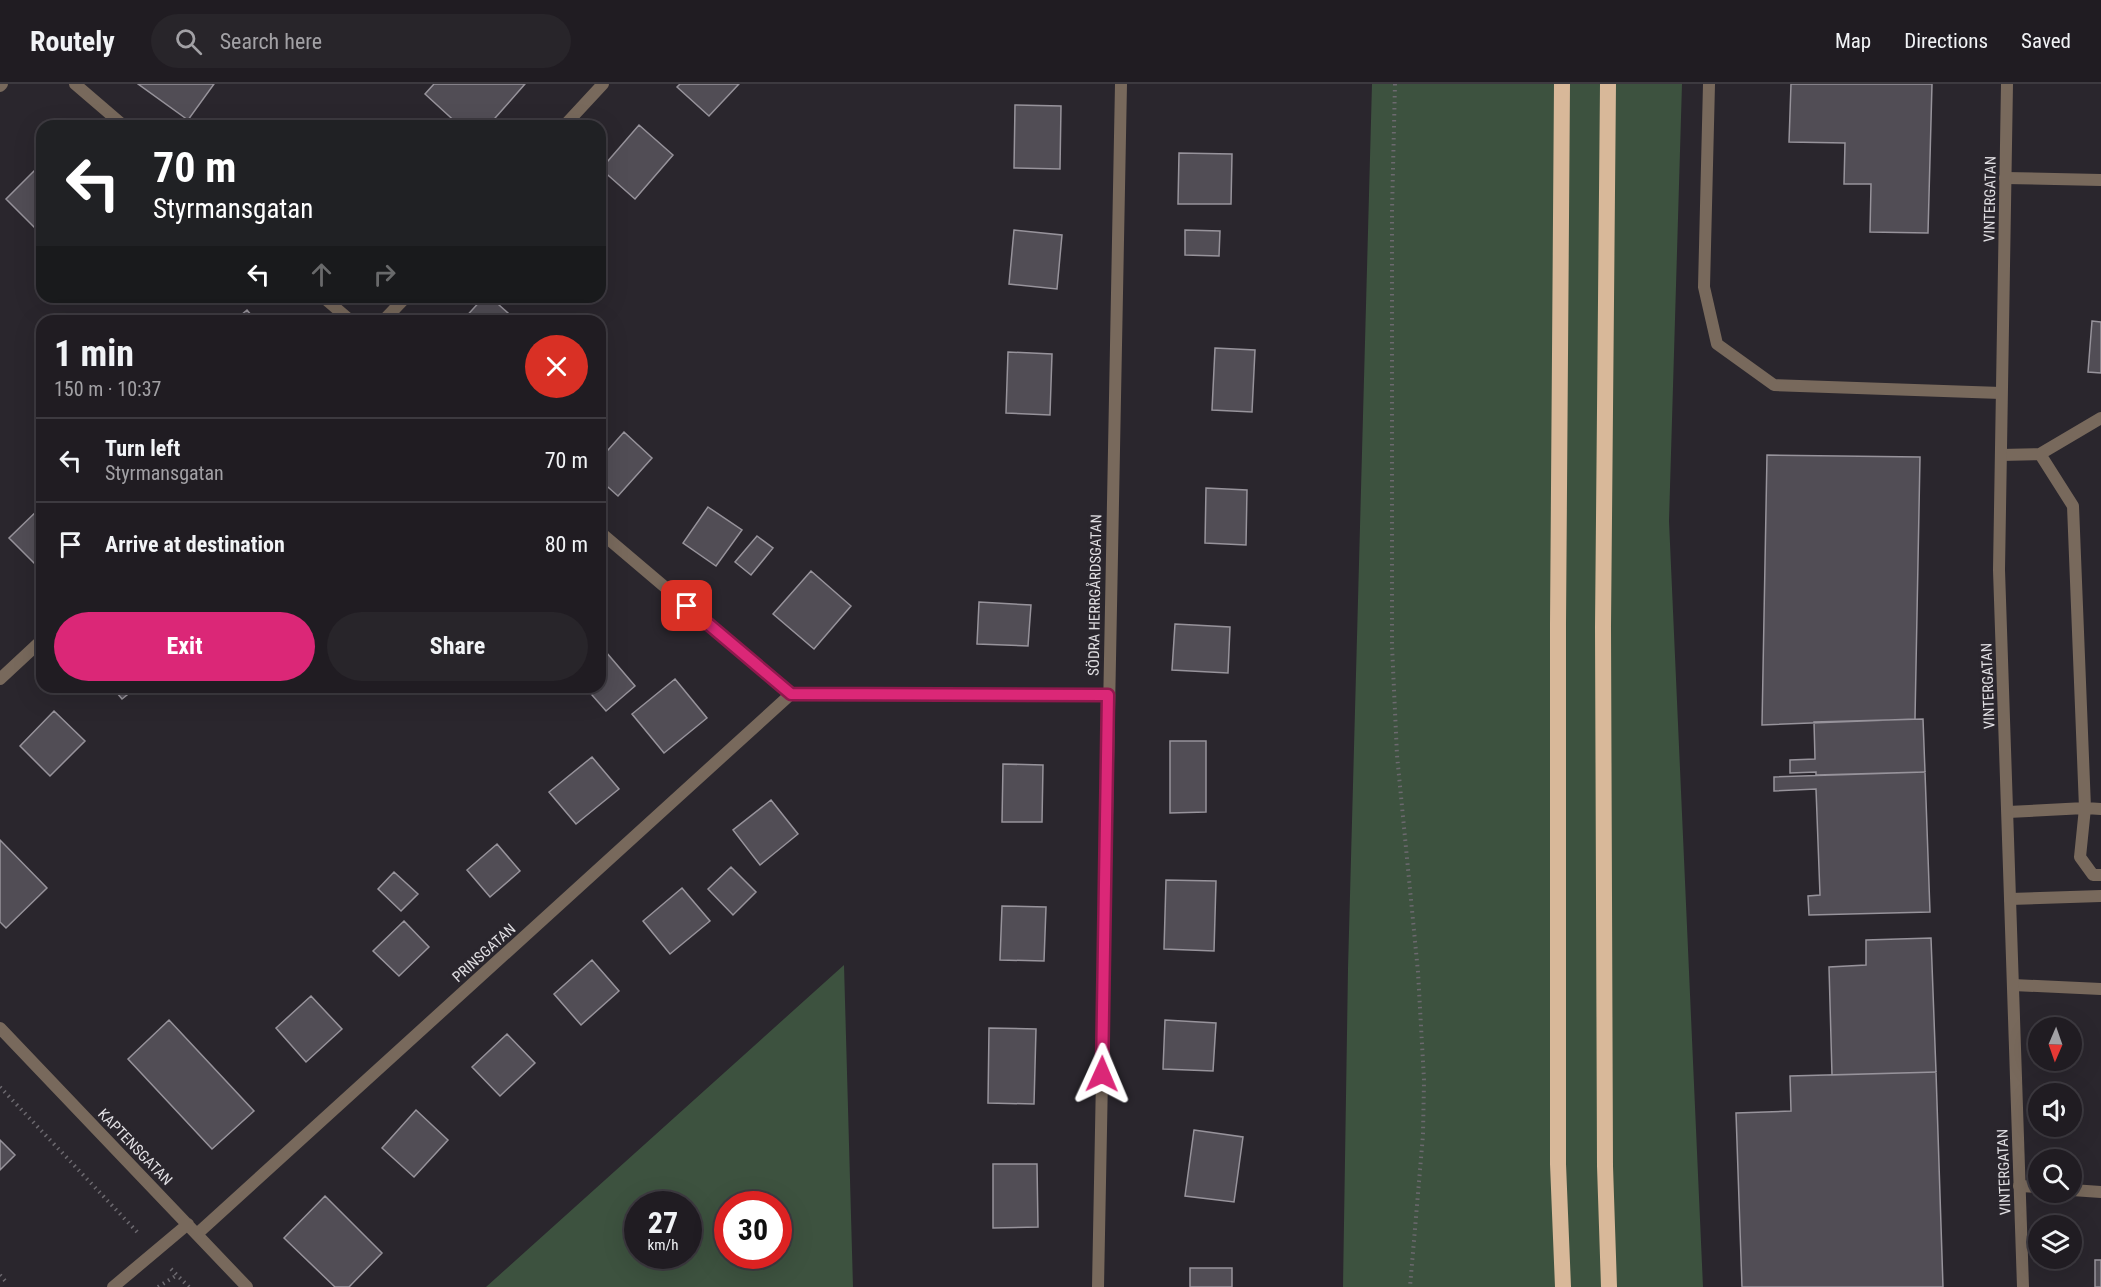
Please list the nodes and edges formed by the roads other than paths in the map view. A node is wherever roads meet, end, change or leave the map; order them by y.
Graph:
1 (75, 84) edge
2 (603, 84) edge
3 (1121, 84) edge
4 (1562, 84) edge
5 (1608, 84) edge
6 (1709, 84) edge
7 (2007, 84) edge
8 (117, 120) edge
9 (570, 120) edge
10 (2005, 177) junction
11 (2101, 180) edge
12 (330, 303) edge
13 (400, 303) edge
14 (344, 315) edge
15 (390, 315) edge
16 (2001, 393) junction
17 (2101, 418) edge
18 (2040, 454) junction
19 (2001, 455) junction
20 (606, 537) edge
21 (36, 646) edge
22 (0, 680) edge
23 (791, 694) junction
24 (1108, 695) junction
25 (2085, 808) junction
26 (2101, 809) edge
27 (2008, 812) junction
28 (2101, 875) edge
29 (2101, 896) edge
30 (2010, 899) junction
31 (2013, 985) junction
32 (2101, 989) edge
33 (0, 1028) edge
34 (2019, 1186) junction
35 (2028, 1186) edge
36 (2082, 1191) edge
37 (2101, 1192) edge
38 (193, 1229) junction
39 (113, 1287) edge
40 (247, 1287) edge
41 (1098, 1287) edge
42 (1563, 1287) edge
43 (1609, 1287) edge
44 (2023, 1287) edge

1 - 8 street
2 - 9 street
3 - 24 street, SÖDRA HERRGÅRDSGATAN
4 - 42 highway
5 - 43 highway
6 - 16 street
7 - 10 street, VINTERGATAN
10 - 11 street
10 - 16 street, VINTERGATAN
12 - 14 street
13 - 15 street
16 - 19 street, VINTERGATAN
17 - 18 street
18 - 19 street
18 - 25 street
19 - 27 street, VINTERGATAN
20 - 23 street
21 - 22 street
23 - 24 street
23 - 38 street, PRINSGATAN
24 - 41 street, SÖDRA HERRGÅRDSGATAN
25 - 26 street
25 - 27 street
25 - 28 street
27 - 30 street, VINTERGATAN
29 - 30 street
30 - 31 street, VINTERGATAN
31 - 32 street
31 - 34 street, VINTERGATAN
33 - 38 street, KAPTENSGATAN
34 - 35 street
34 - 44 street, VINTERGATAN
36 - 37 street
38 - 39 street, PRINSGATAN
38 - 40 street, KAPTENSGATAN

